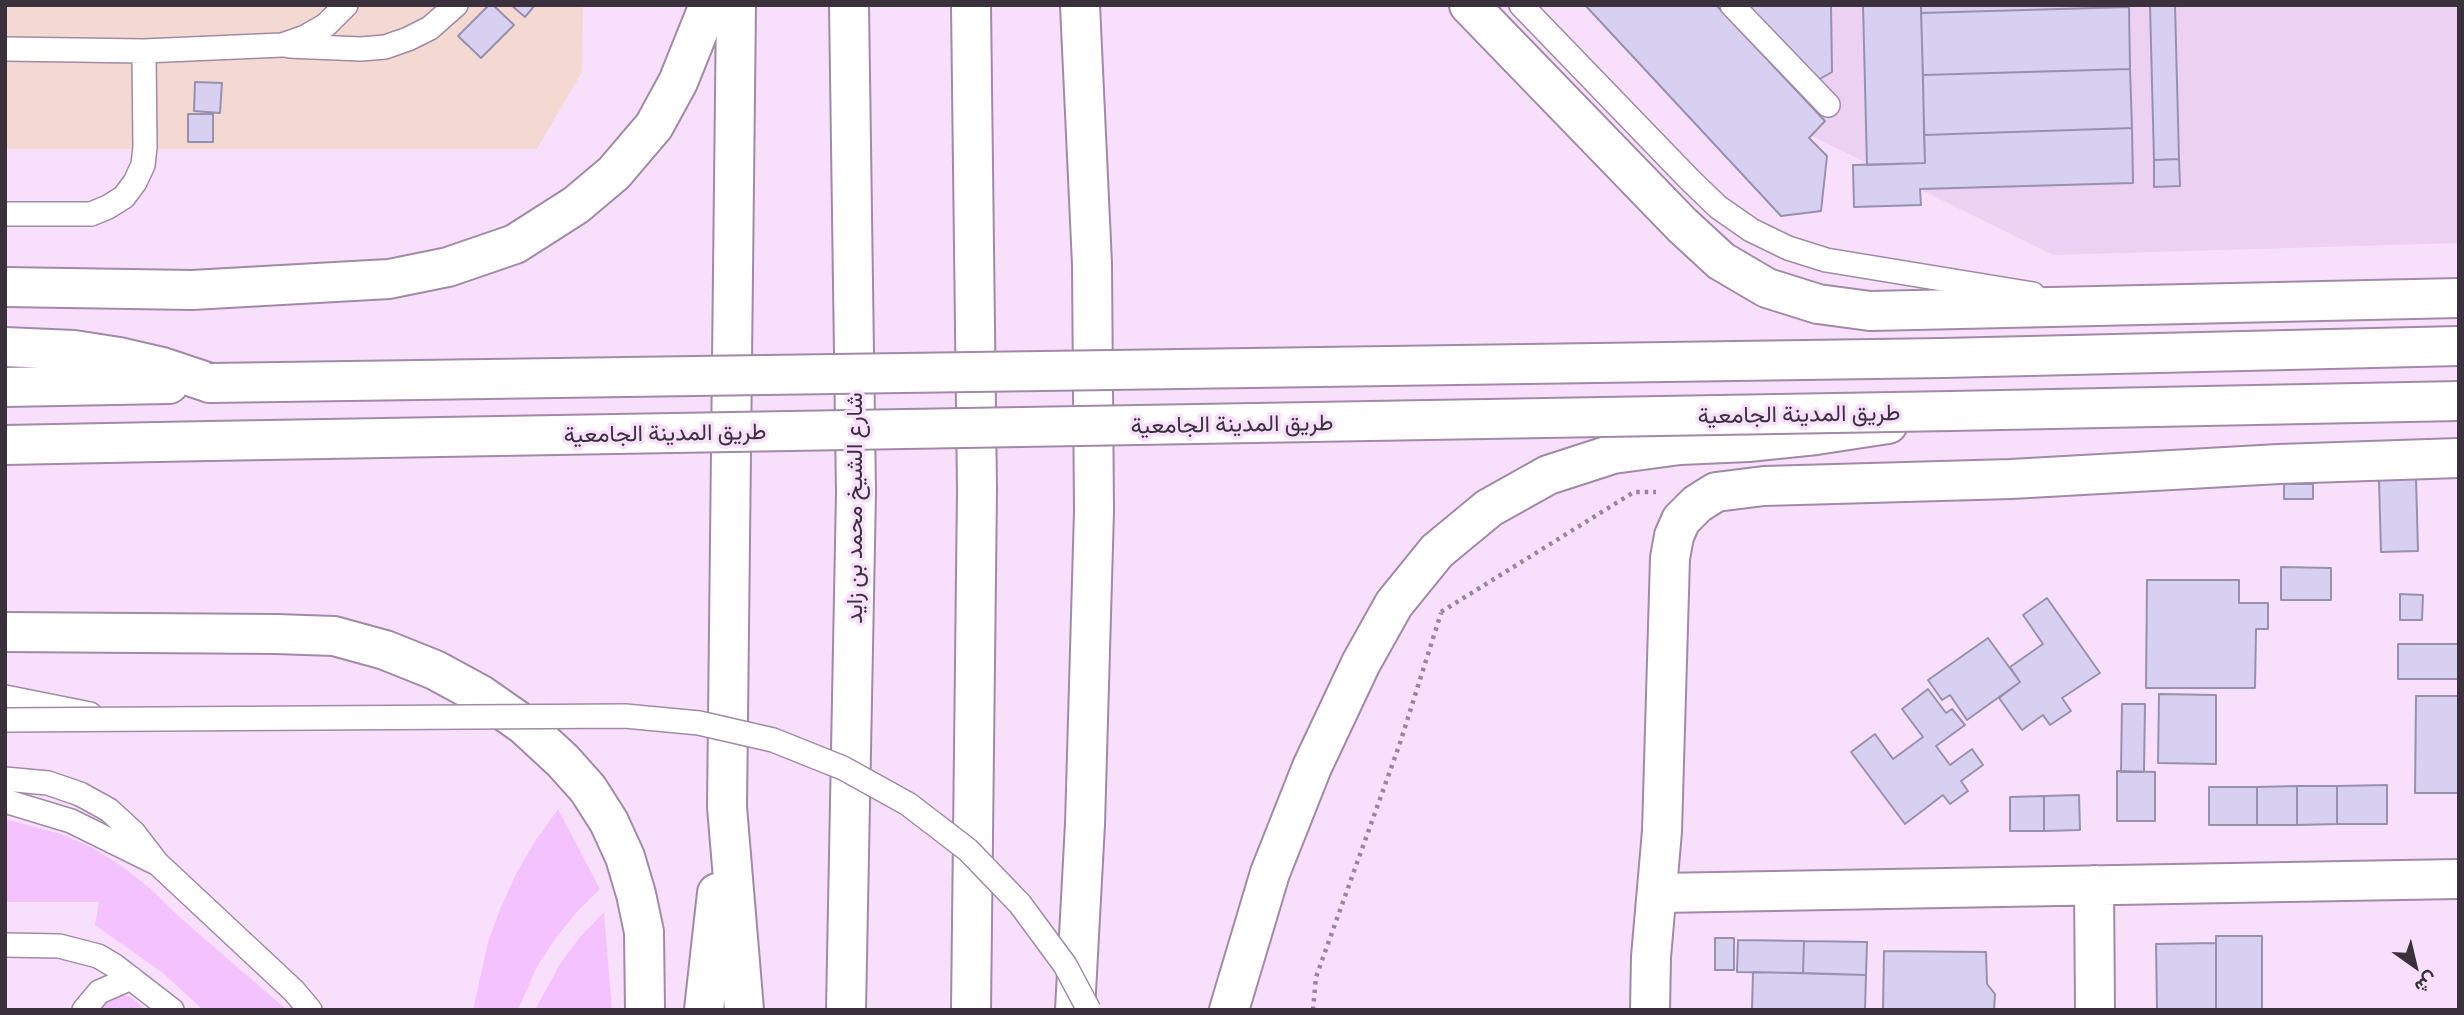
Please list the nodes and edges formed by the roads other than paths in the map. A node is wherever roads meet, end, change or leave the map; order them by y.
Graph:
1 (346, 5) edge
2 (456, 5) edge
3 (709, 5) edge
4 (736, 5) edge
5 (849, 5) edge
6 (971, 5) edge
7 (1080, 5) edge
8 (1469, 5) edge
9 (1521, 5) edge
10 (1732, 5) edge
11 (282, 45) junction
12 (5, 49) edge
13 (144, 51) junction
14 (1828, 105) dead end
15 (5, 215) edge
16 (5, 287) edge
17 (2459, 298) edge
18 (2101, 306) junction
19 (2459, 346) edge
20 (5, 347) edge
21 (210, 383) junction
22 (5, 387) edge
23 (2459, 401) edge
24 (1951, 411) junction
25 (5, 445) edge
26 (2459, 458) edge
27 (5, 632) edge
28 (5, 697) edge
29 (110, 718) junction
30 (5, 720) edge
31 (5, 779) edge
32 (5, 801) edge
33 (727, 807) junction
34 (157, 863) junction
35 (2459, 879) edge
36 (2094, 885) junction
37 (1659, 893) junction
38 (5, 945) edge
39 (131, 978) junction
40 (294, 991) junction
41 (84, 1010) edge
42 (172, 1010) edge
43 (310, 1010) edge
44 (324, 1010) edge
45 (645, 1010) edge
46 (704, 1010) edge
47 (744, 1010) edge
48 (846, 1010) edge
49 (971, 1010) edge
50 (1075, 1010) edge
51 (1089, 1010) edge
52 (1228, 1010) edge
53 (1650, 1010) edge
54 (2095, 1010) edge

1 - 11 lane
2 - 11 lane
3 - 16 main road
4 - 33 main road
5 - 48 main road, شارع الشيخ محمد بن زايد
6 - 49 main road
7 - 50 main road
8 - 18 main road
9 - 18 lane
10 - 14 lane
11 - 13 lane
12 - 13 lane
13 - 15 lane
17 - 18 main road
19 - 21 main road, bridge
20 - 21 main road
21 - 22 main road
23 - 24 main road, طريق المدينة الجامعية
24 - 25 main road, طريق المدينة الجامعية, bridge
24 - 52 main road
26 - 37 main road
27 - 45 main road
28 - 29 lane, bridge
29 - 30 lane, bridge
29 - 51 lane, bridge
31 - 34 lane
32 - 34 lane
33 - 46 main road
33 - 47 main road
34 - 40 lane
35 - 36 main road
36 - 37 main road
36 - 54 main road
37 - 53 main road
38 - 39 lane
39 - 41 lane
39 - 42 lane
40 - 43 lane
40 - 44 lane

